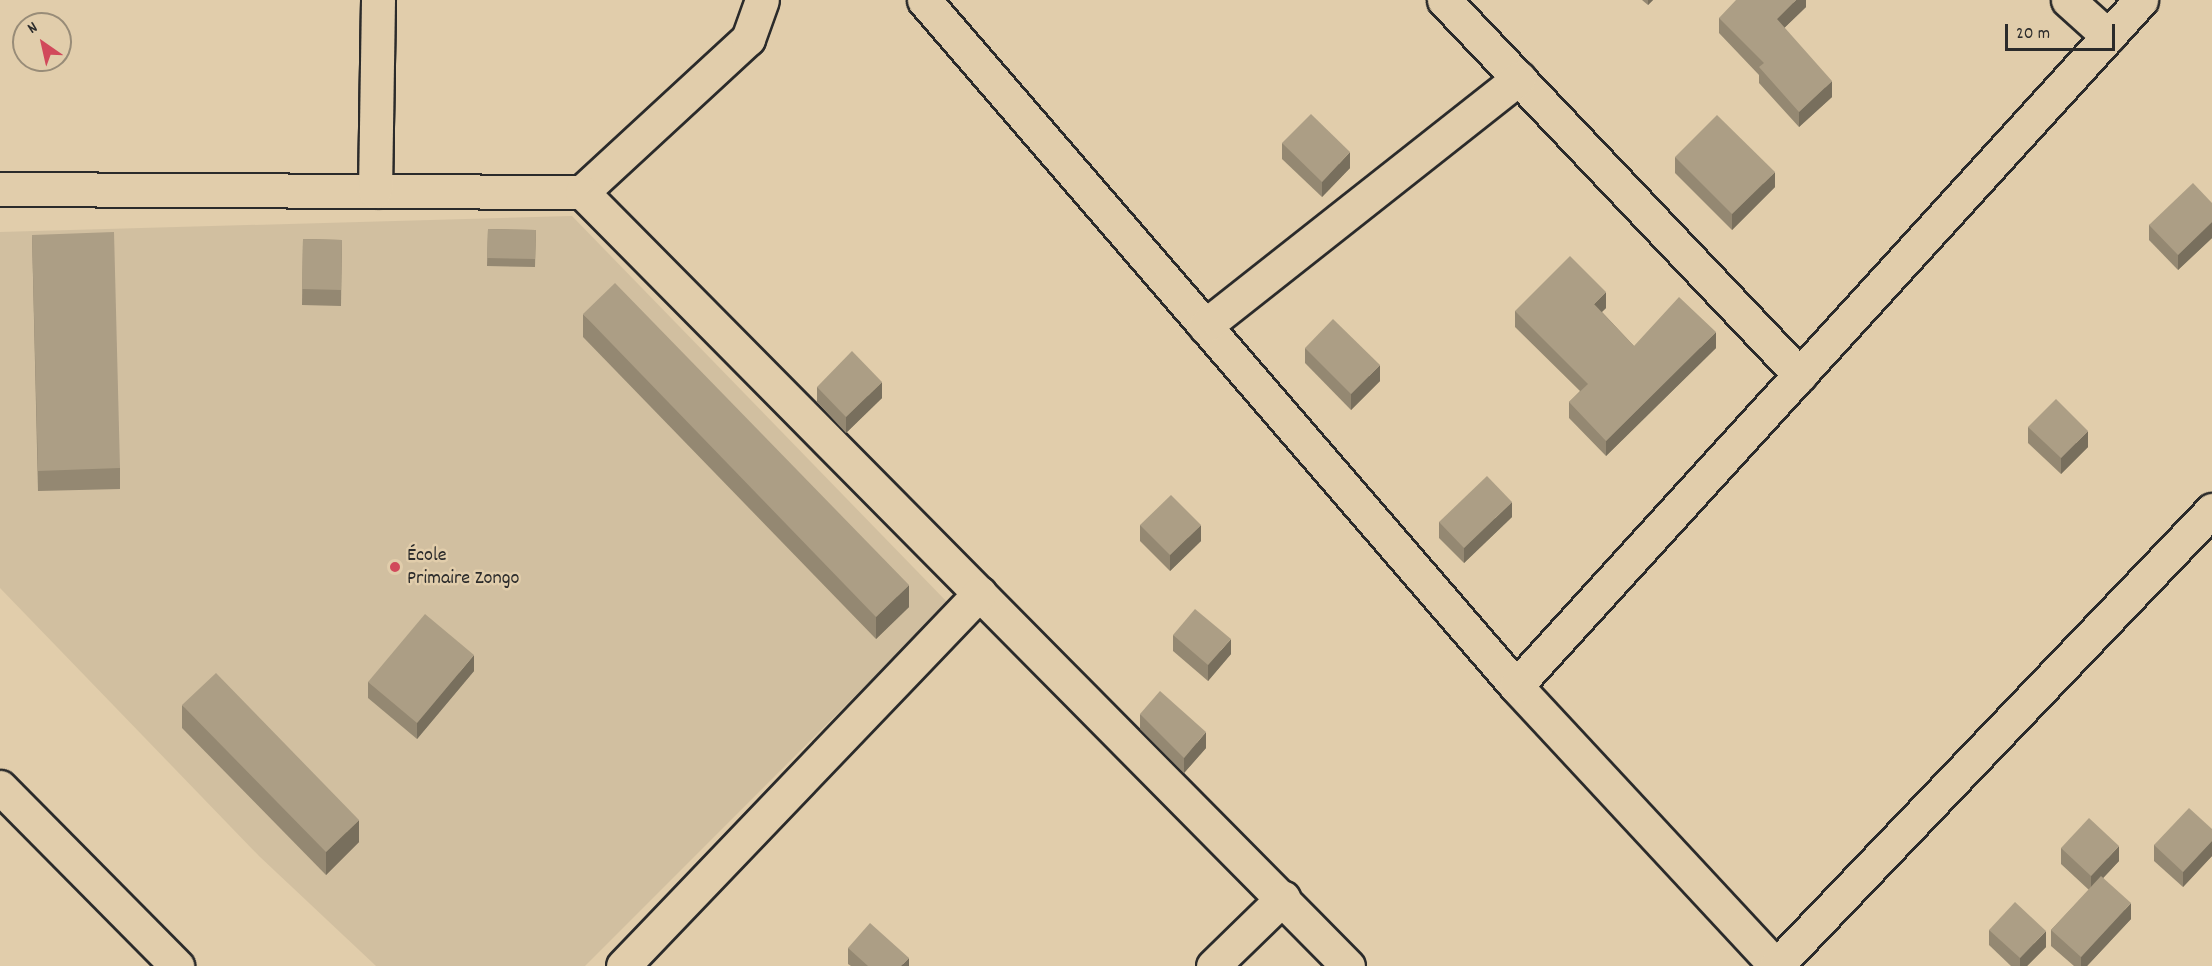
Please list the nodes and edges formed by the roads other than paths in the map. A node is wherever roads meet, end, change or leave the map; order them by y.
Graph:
1 (378, 0) edge
2 (762, 0) edge
3 (924, 0) edge
4 (1444, 0) edge
5 (2068, 0) edge
6 (2141, 0) edge
7 (2108, 36) junction
8 (1519, 78) junction
9 (0, 189) edge
10 (375, 191) junction
11 (582, 192) junction
12 (1205, 326) junction
13 (1800, 375) junction
14 (2212, 510) edge
15 (980, 593) junction
16 (1516, 686) junction
17 (0, 786) edge
18 (1283, 898) junction
19 (177, 966) edge
20 (622, 966) edge
21 (1213, 966) edge
22 (1348, 966) edge
23 (1776, 966) edge

1 - 10 street
2 - 11 street
3 - 12 street
4 - 8 street
5 - 7 street
6 - 7 street
7 - 13 street
8 - 12 street
8 - 13 street
9 - 10 street
10 - 11 street
11 - 15 street
12 - 16 street
13 - 16 street
14 - 23 street
15 - 18 street
15 - 20 street
16 - 23 street
17 - 19 street
18 - 21 street
18 - 22 street

